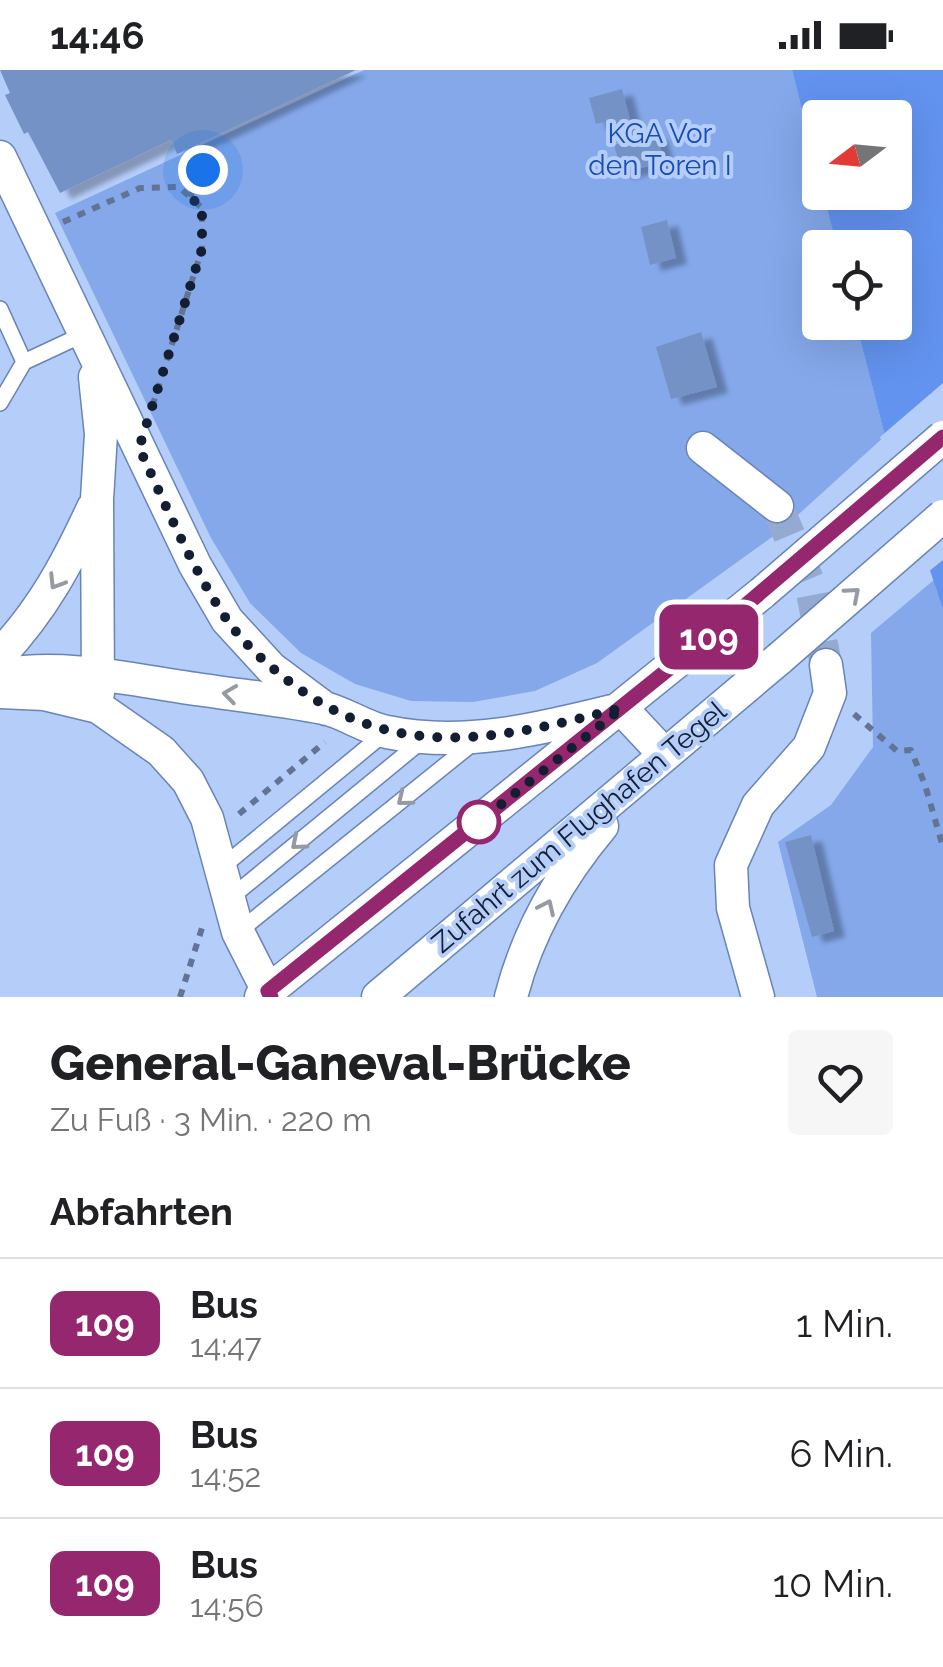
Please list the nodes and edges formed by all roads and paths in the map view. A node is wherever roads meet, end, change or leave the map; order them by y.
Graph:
1 (192, 147) dead end
2 (1, 161) edge
3 (190, 197) junction
4 (37, 234) junction
5 (0, 309) edge
6 (89, 343) junction
7 (24, 362) junction
8 (0, 401) edge
9 (943, 437) edge
10 (139, 448) junction
11 (703, 448) dead end
12 (97, 499) junction
13 (777, 506) tunnel mouth
14 (943, 516) edge
15 (0, 655) edge
16 (0, 675) edge
17 (828, 679) joint
18 (98, 691) junction
19 (0, 692) edge
20 (622, 708) junction
21 (340, 714) junction
22 (386, 732) junction
23 (427, 736) junction
24 (480, 738) junction
25 (659, 760) junction
26 (943, 847) edge
27 (217, 853) junction
28 (233, 916) junction
29 (202, 928) dead end
30 (266, 995) edge
31 (180, 997) edge
32 (378, 997) edge
33 (512, 997) edge
34 (758, 997) edge

1 - 3 path
2 - 4 street
3 - 4 path
3 - 10 path
4 - 6 street
5 - 7 lane
6 - 7 lane
6 - 10 street
6 - 12 street
7 - 8 lane
9 - 20 street, bridge
10 - 21 street
11 - 13 street
12 -> 15 street
12 - 18 street
25 -> 14 street, Zufahrt zum Flughafen Tegel, bridge
16 - 18 street
17 - 26 path
17 - 34 street
18 - 19 street
21 -> 18 street
18 - 27 street
20 - 24 street
20 - 25 street
20 - 30 street
21 - 22 street
21 - 27 path
22 - 23 street
22 - 27 lane
23 - 24 street
23 -> 28 lane
24 -> 28 lane
25 - 32 street, Zufahrt zum Flughafen Tegel
33 -> 25 street
27 - 28 street
28 - 30 street
29 - 31 path

